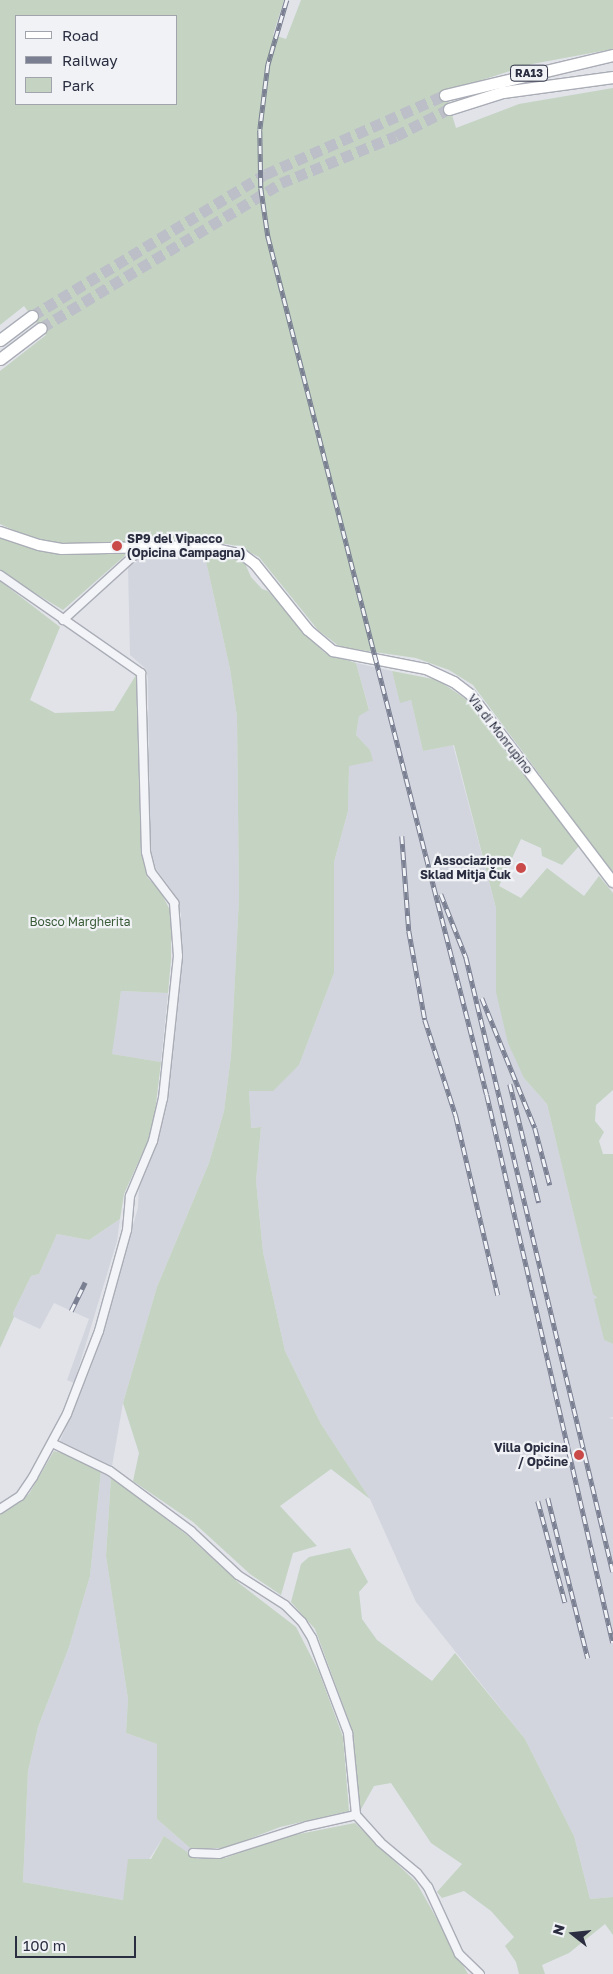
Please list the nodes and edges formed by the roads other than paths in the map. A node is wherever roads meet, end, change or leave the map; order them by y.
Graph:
1 (613, 55) edge
2 (613, 77) edge
3 (445, 95) tunnel mouth
4 (449, 109) tunnel mouth
5 (32, 316) tunnel mouth
6 (41, 328) tunnel mouth
7 (0, 340) edge
8 (0, 359) edge
9 (0, 532) edge
10 (142, 548) junction
11 (0, 575) edge
12 (63, 620) junction
13 (613, 882) edge
14 (52, 1442) junction
15 (0, 1509) edge
16 (356, 1815) junction
17 (193, 1853) dead end
18 (480, 1974) edge

1 - 3 highway, RA13
2 - 4 highway, RA13
5 - 7 highway
6 - 8 highway
9 - 10 main road, Via di Monrupino
10 - 12 street
10 - 13 main road, Via di Monrupino
11 - 12 street
12 - 14 street
14 - 15 street
14 - 16 street
16 - 17 street
16 - 18 street

